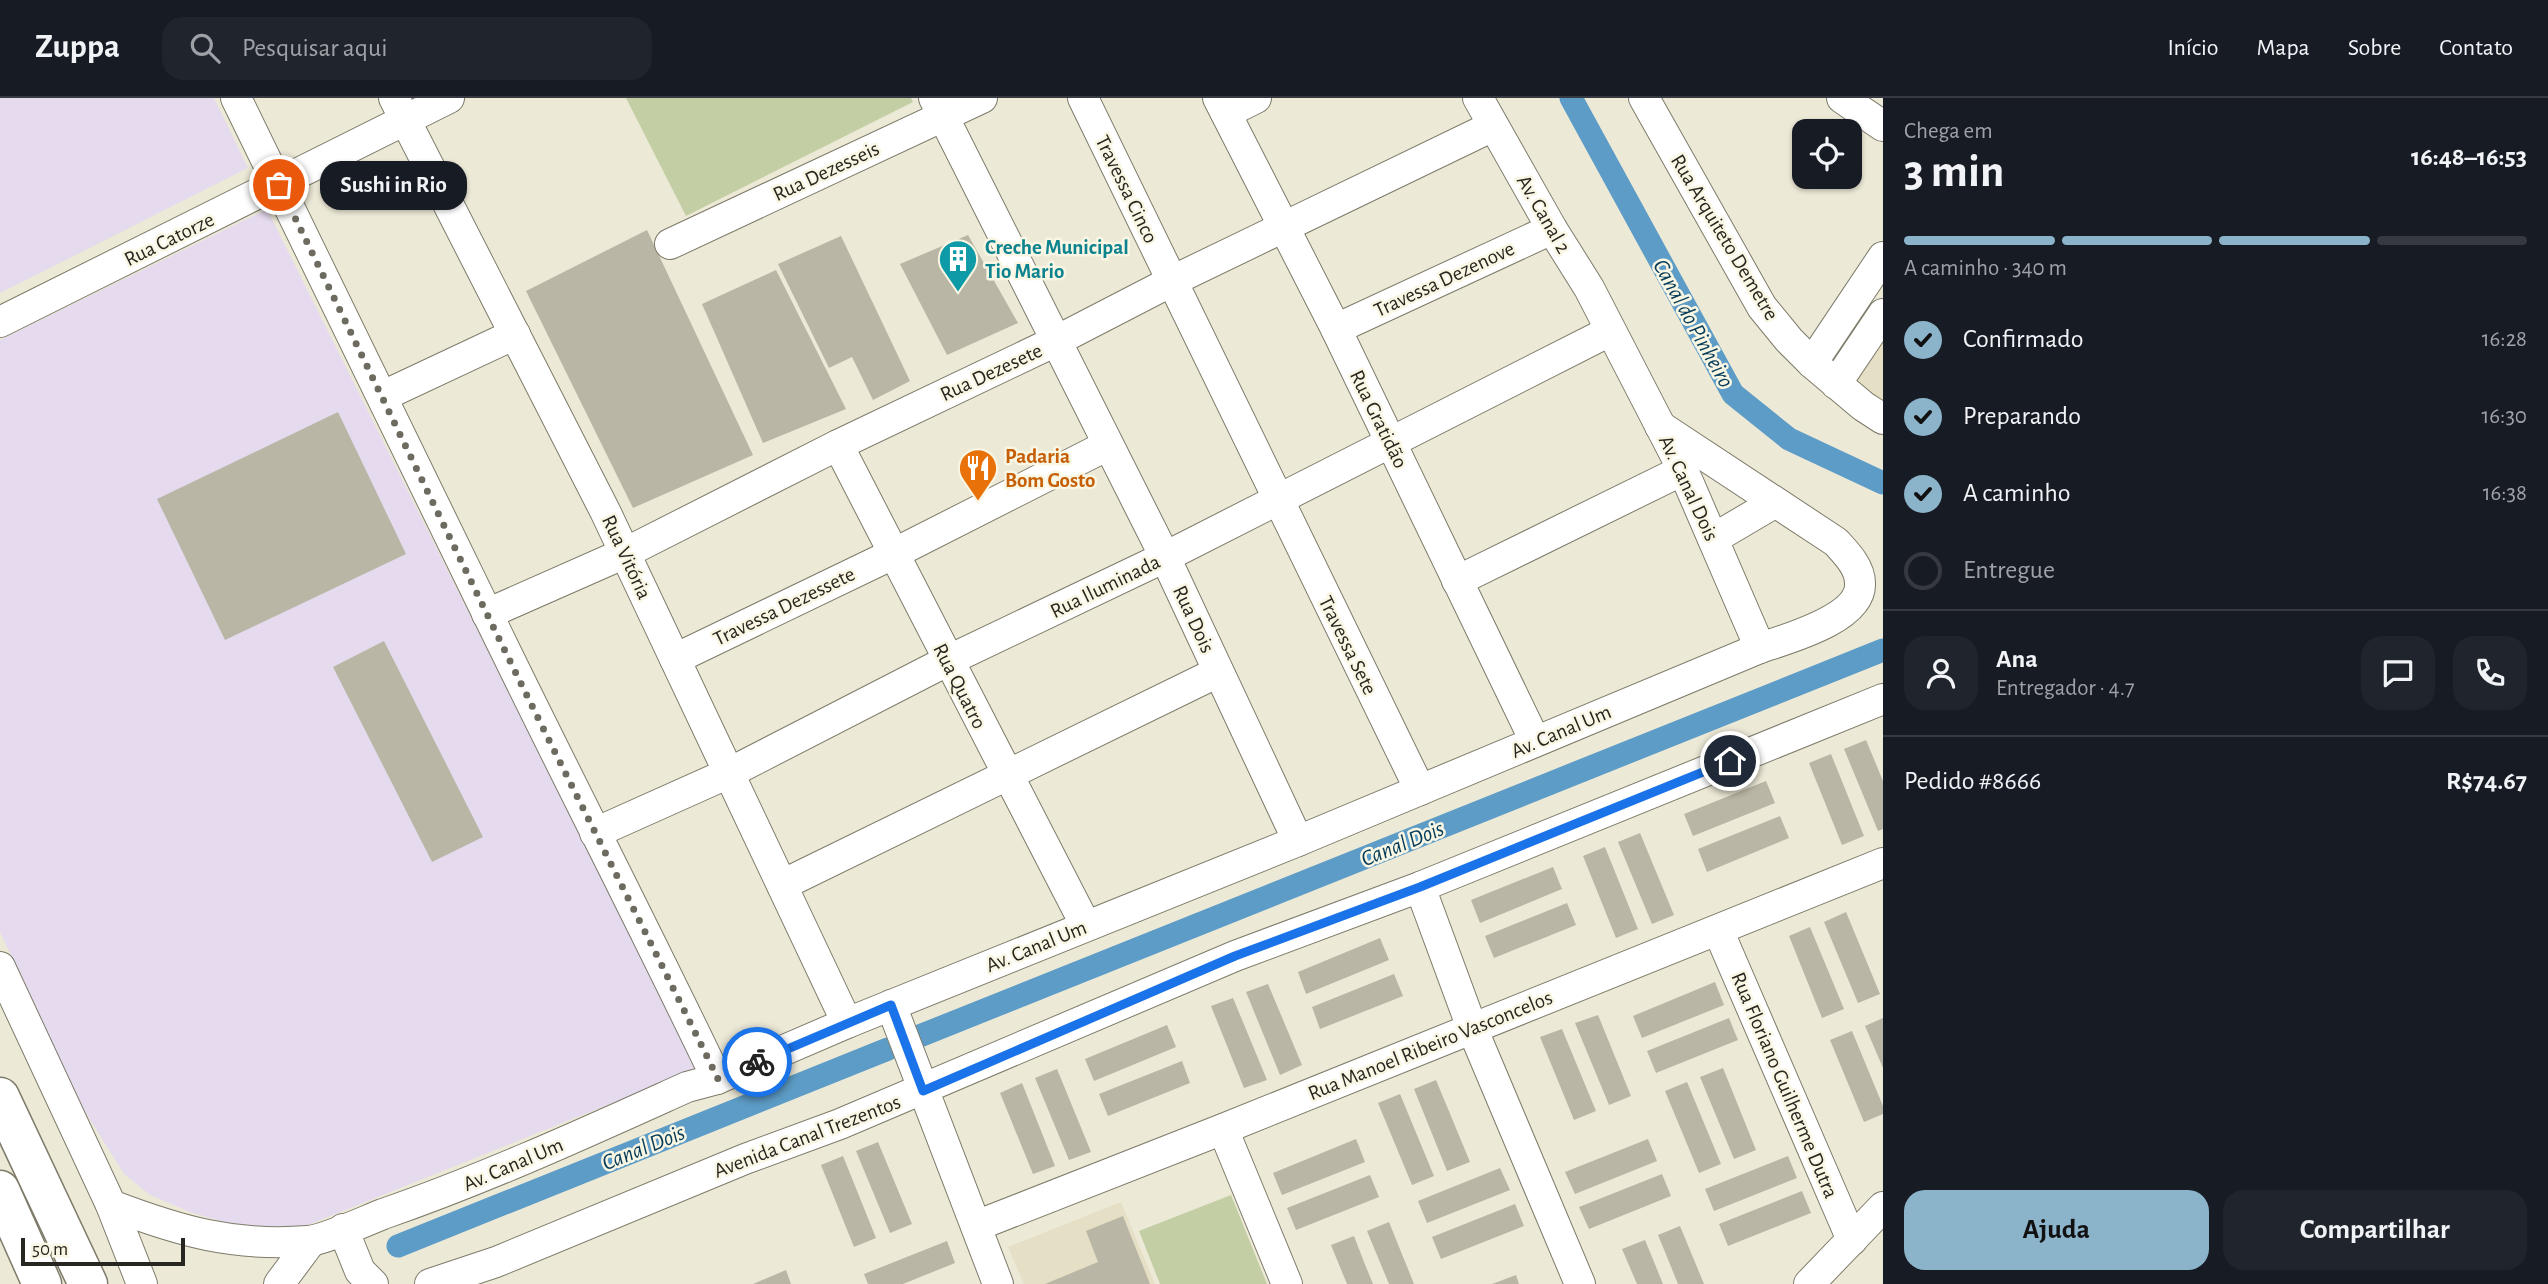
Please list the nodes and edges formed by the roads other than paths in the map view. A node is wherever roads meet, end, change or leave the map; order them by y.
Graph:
1 (236, 98) edge
2 (449, 98) edge
3 (982, 98) edge
4 (1083, 98) edge
5 (1256, 98) edge
6 (1478, 98) edge
7 (1644, 98) edge
8 (1842, 98) edge
9 (1222, 106) edge
10 (939, 107) edge
11 (399, 110) edge
12 (1493, 126) junction
13 (1883, 126) edge
14 (279, 185) junction
15 (1284, 228) junction
16 (1552, 229) junction
17 (670, 243) dead end
18 (1883, 257) edge
19 (1172, 281) junction
20 (1883, 314) edge
21 (0, 322) edge
22 (1336, 329) junction
23 (1610, 331) junction
24 (515, 334) junction
25 (1056, 341) junction
26 (1812, 363) junction
27 (1836, 384) junction
28 (383, 396) junction
29 (1883, 419) edge
30 (1660, 426) junction
31 (1390, 443) junction
32 (838, 445) junction
33 (1108, 445) junction
34 (1683, 470) junction
35 (1278, 500) junction
36 (1774, 503) junction
37 (1713, 539) junction
38 (625, 553) junction
39 (893, 554) junction
40 (1165, 557) junction
41 (1457, 580) junction
42 (487, 614) junction
43 (1760, 648) junction
44 (675, 659) junction
45 (947, 661) junction
46 (1218, 672) junction
47 (1883, 699) edge
48 (1535, 741) junction
49 (729, 773) junction
50 (1007, 775) junction
51 (1420, 790) junction
52 (595, 833) junction
53 (1298, 841) junction
54 (1883, 863) edge
55 (782, 885) junction
56 (1420, 887) junction
57 (1086, 926) junction
58 (1718, 930) junction
59 (0, 967) edge
60 (891, 1005) junction
61 (847, 1023) junction
62 (1472, 1028) junction
63 (718, 1079) junction
64 (923, 1091) junction
65 (0, 1097) edge
66 (1223, 1129) junction
67 (0, 1190) edge
68 (111, 1205) junction
69 (1883, 1207) edge
70 (976, 1226) junction
71 (343, 1228) junction
72 (1852, 1240) junction
73 (311, 1241) junction
74 (42, 1284) edge
75 (88, 1284) edge
76 (142, 1284) edge
77 (279, 1284) edge
78 (373, 1284) edge
79 (430, 1284) edge
80 (998, 1284) edge
81 (1287, 1284) edge
82 (1580, 1284) edge
83 (1809, 1284) edge

1 - 14 street
2 - 11 street, Rua Catorze
3 - 10 street, Rua Dezesseis
4 - 19 street, Travessa Cinco
5 - 9 street
6 - 12 street, Av. Canal 2
7 - 26 street, Rua Arquiteto Demetre
8 - 13 street
9 - 15 street, Rua Gratidão
10 - 17 street, Rua Dezesseis
10 - 25 street, Rua Dois
11 - 14 street, Rua Catorze
11 - 24 street, Rua Vitória
12 - 15 street, Rua Dezesete
12 - 16 street, Av. Canal 2
14 - 21 street, Rua Catorze
14 - 28 street
15 - 19 street, Rua Dezesete
15 - 22 street, Rua Gratidão
16 - 22 street, Travessa Dezenove
16 - 23 street, Av. Canal 2
18 - 26 street
19 - 25 street, Rua Dezesete
19 - 35 street, Travessa Cinco
20 - 27 street
22 - 31 street, Rua Gratidão
23 - 30 street, Av. Canal Dois
23 - 31 street, Rua Iluminada
24 - 28 street
24 - 38 street, Rua Vitória
25 - 32 street, Rua Dezesete
25 - 33 street, Rua Dois
26 - 27 street, Rua Arquiteto Demetre
27 - 29 street, Rua Arquiteto Demetre
28 - 42 street
30 - 34 street, Av. Canal Dois
30 - 36 street
31 - 35 street, Rua Iluminada
31 - 41 street, Rua Gratidão
32 - 38 street, Rua Dezesete
32 - 39 street, Rua Quatro
33 - 39 street, Travessa Dezessete
33 - 40 street, Rua Dois
34 - 37 street, Av. Canal Dois
34 - 41 street
35 - 40 street, Rua Iluminada
35 - 51 street, Travessa Sete
36 - 37 street
36 - 43 street, Av. Canal Um
37 - 43 street, Av. Canal Dois
38 - 42 street, Rua Dezesete
38 - 44 street, Rua Vitória
39 - 44 street, Travessa Dezessete
39 - 45 street, Rua Quatro
40 - 45 street, Rua Iluminada
40 - 46 street, Rua Dois
41 - 48 street, Rua Gratidão
42 - 52 street
43 - 48 street, Av. Canal Um
44 - 49 street, Rua Vitória
45 - 49 street, Rua Iluminada
45 - 50 street, Rua Quatro
46 - 50 street
46 - 53 street, Rua Dois
47 - 56 street, Avenida Canal Trezentos
48 - 51 street, Av. Canal Um
49 - 52 street, Rua Iluminada
49 - 55 street, Rua Vitória
50 - 55 street
50 - 57 street, Rua Quatro
51 - 53 street, Av. Canal Um
52 - 63 street
53 - 57 street, Av. Canal Um
54 - 58 street, Rua Manoel Ribeiro Vasconcelos
55 - 61 street, Rua Vitória
56 - 62 street
56 - 64 street, Avenida Canal Trezentos
57 - 60 street, Av. Canal Um
58 - 62 street, Rua Manoel Ribeiro Vasconcelos
58 - 72 street, Rua Floriano Guilherme Dutra
59 - 68 street
60 - 61 street, Av. Canal Um
60 - 64 street
61 - 63 street, Av. Canal Um
62 - 66 street, Rua Manoel Ribeiro Vasconcelos
62 - 82 street
63 - 71 street, Av. Canal Um
64 - 70 street
64 - 79 street, Avenida Canal Trezentos
65 - 75 highway
66 - 70 street, Rua Manoel Ribeiro Vasconcelos
66 - 81 street
67 - 74 highway
68 - 73 street
68 - 76 street
69 - 72 street
70 - 80 street
71 - 73 street, Av. Canal Um
71 - 78 street
72 - 83 street
73 - 77 street

